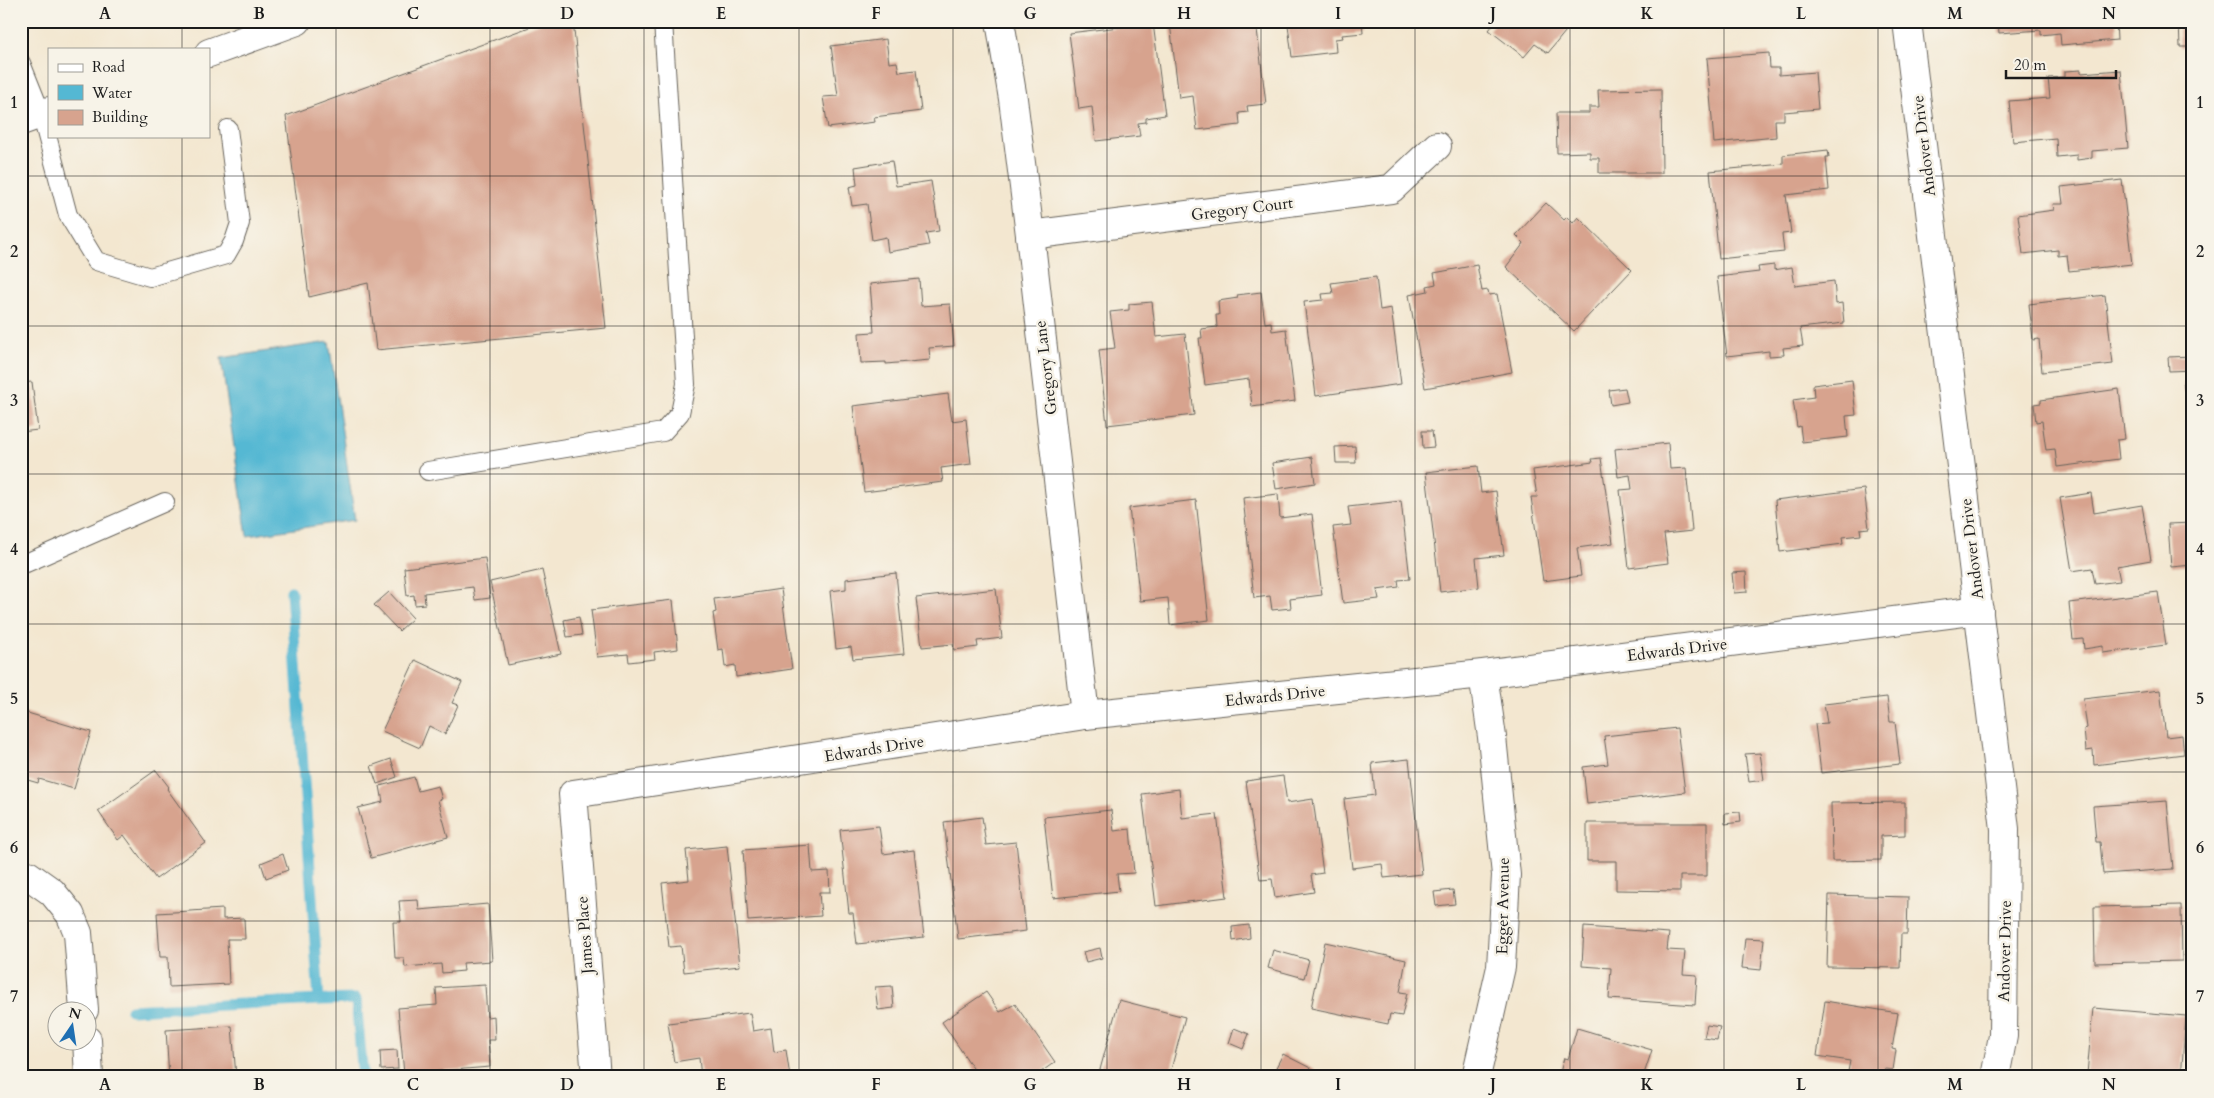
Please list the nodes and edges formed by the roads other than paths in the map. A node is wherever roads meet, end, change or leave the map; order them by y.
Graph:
1 (297, 21) edge
2 (663, 21) edge
3 (1000, 21) edge
4 (1907, 21) edge
5 (210, 53) edge
6 (21, 63) edge
7 (37, 115) edge
8 (228, 129) dead end
9 (1437, 146) dead end
10 (1030, 235) junction
11 (428, 471) dead end
12 (165, 502) dead end
13 (21, 564) edge
14 (1979, 610) junction
15 (1483, 674) junction
16 (1085, 715) junction
17 (573, 794) joint
18 (21, 874) edge
19 (83, 1000) edge
20 (88, 1050) edge
21 (89, 1077) edge
22 (596, 1077) edge
23 (1476, 1077) edge
24 (1996, 1077) edge

1 - 5 street
2 - 11 lane
3 - 10 street, Gregory Lane
4 - 14 street, Andover Drive
6 - 7 lane
7 - 8 lane
9 - 10 street, Gregory Court
10 - 16 street, Gregory Lane
12 - 13 lane
14 - 15 street, Edwards Drive
14 - 24 street, Andover Drive
15 - 16 street, Edwards Drive
15 - 23 street, Egger Avenue
16 - 17 street, Edwards Drive
17 - 22 street, James Place
18 - 19 street
20 - 21 street

